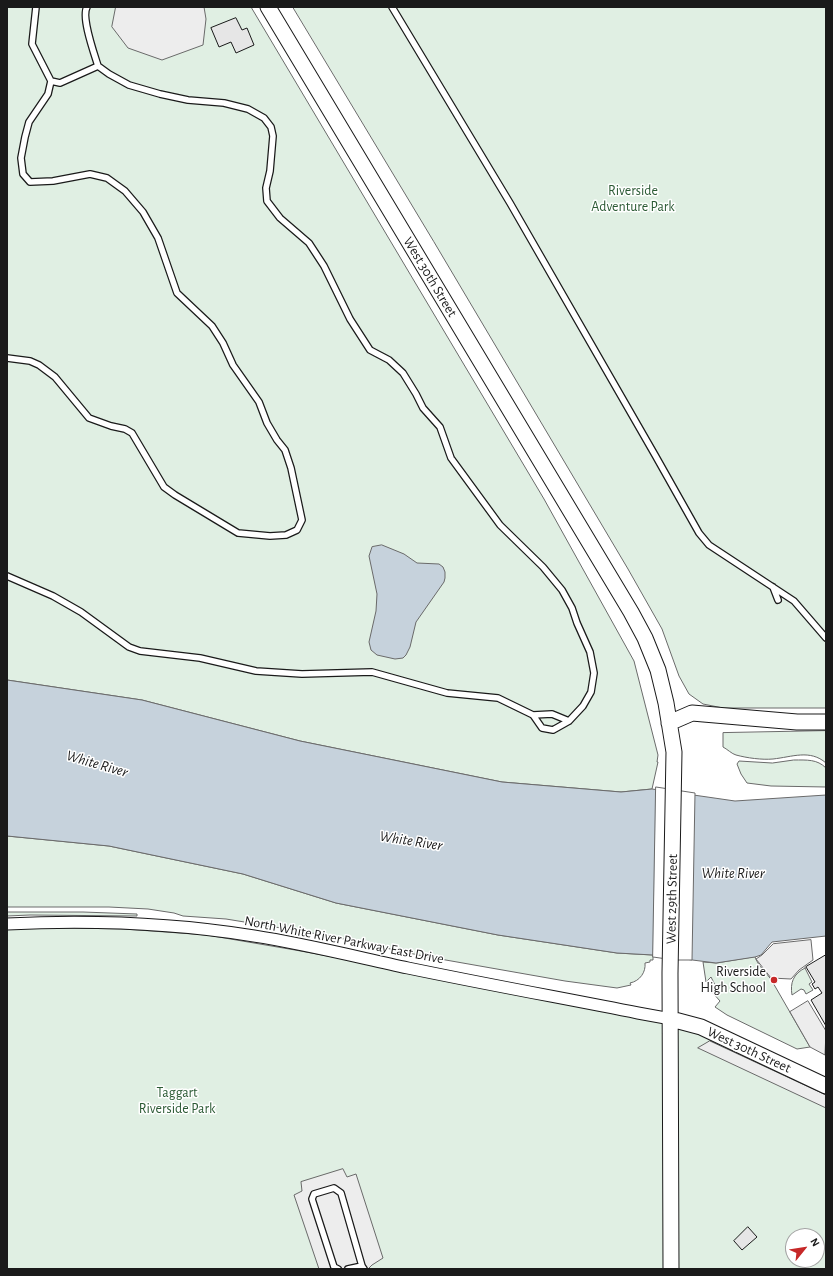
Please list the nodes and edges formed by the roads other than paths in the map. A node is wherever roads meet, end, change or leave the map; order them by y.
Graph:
1 (36, 7) edge
2 (87, 7) edge
3 (268, 7) edge
4 (392, 7) edge
5 (98, 66) junction
6 (51, 81) junction
7 (60, 83) junction
8 (48, 94) junction
9 (7, 358) edge
10 (591, 547) joint
11 (7, 576) edge
12 (772, 586) junction
13 (778, 600) dead end
14 (826, 638) edge
15 (533, 715) junction
16 (569, 721) junction
17 (826, 722) edge
18 (669, 723) junction
19 (7, 924) edge
20 (671, 1019) junction
21 (826, 1086) edge
22 (363, 1267) edge
23 (338, 1269) edge
24 (348, 1269) edge
25 (670, 1269) edge

1 - 6 lane
2 - 5 lane
3 - 10 main road, West 30th Street
4 - 12 lane
5 - 7 lane
5 - 16 lane
6 - 7 lane
6 - 8 lane
7 - 8 lane
8 - 9 lane
10 - 18 main road, West 29th Street
11 - 15 lane
12 - 13 lane
12 - 14 lane
15 - 16 lane
15 - 16 lane
17 - 18 main road
18 - 20 main road, West 29th Street
19 - 20 street, North White River Parkway East Drive
20 - 21 main road, West 30th Street
20 - 25 main road, West 29th Street
22 - 23 lane
22 - 24 lane

